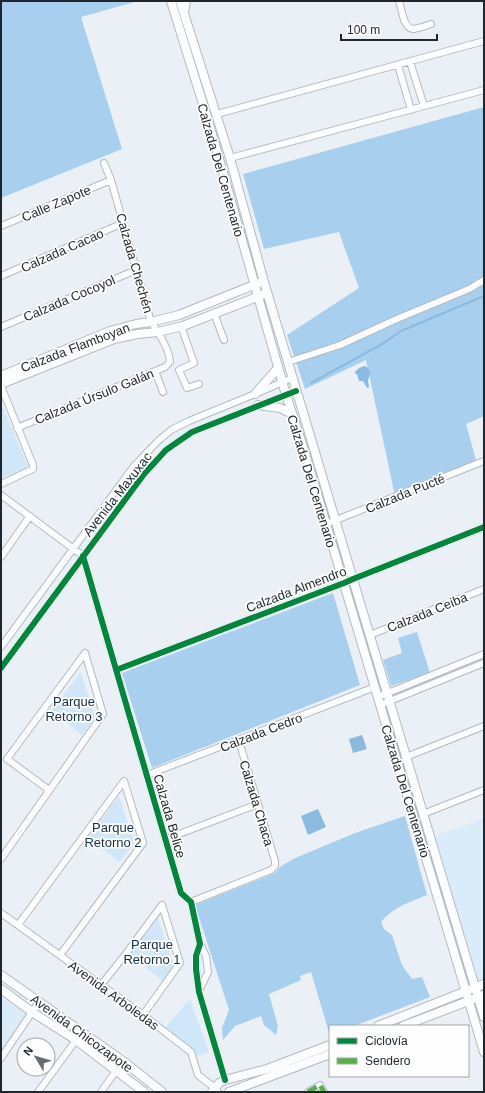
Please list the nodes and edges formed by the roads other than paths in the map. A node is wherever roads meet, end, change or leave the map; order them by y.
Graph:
1 (171, 1) edge
2 (180, 1) edge
3 (187, 1) edge
4 (400, 1) edge
5 (185, 16) junction
6 (431, 24) dead end
7 (484, 41) edge
8 (410, 62) junction
9 (398, 65) junction
10 (484, 90) edge
11 (424, 106) junction
12 (411, 110) junction
13 (217, 114) junction
14 (230, 158) junction
15 (104, 163) dead end
16 (111, 180) junction
17 (123, 223) junction
18 (1, 226) edge
19 (136, 270) junction
20 (1, 276) edge
21 (484, 280) edge
22 (264, 282) junction
23 (254, 285) junction
24 (267, 294) junction
25 (258, 297) junction
26 (214, 314) junction
27 (151, 322) junction
28 (1, 326) edge
29 (181, 326) junction
30 (158, 332) junction
31 (224, 340) dead end
32 (170, 362) joint
33 (288, 362) junction
34 (278, 368) junction
35 (155, 371) junction
36 (1, 376) edge
37 (292, 378) junction
38 (282, 382) junction
39 (199, 384) dead end
40 (1, 385) edge
41 (296, 391) junction
42 (163, 392) dead end
43 (255, 394) junction
44 (286, 395) junction
45 (258, 405) junction
46 (208, 412) junction
47 (292, 414) junction
48 (213, 424) junction
49 (17, 428) junction
50 (484, 461) edge
51 (1, 484) edge
52 (1, 495) edge
53 (30, 516) junction
54 (335, 521) junction
55 (326, 524) junction
56 (484, 526) edge
57 (74, 548) junction
58 (83, 556) junction
59 (1, 557) edge
60 (352, 579) junction
61 (344, 583) junction
62 (484, 589) edge
63 (370, 635) junction
64 (1, 647) edge
65 (484, 654) edge
66 (484, 663) edge
67 (1, 668) edge
68 (116, 670) junction
69 (375, 687) junction
70 (378, 697) junction
71 (388, 697) junction
72 (380, 705) junction
73 (484, 726) edge
74 (239, 741) junction
75 (406, 757) junction
76 (147, 775) junction
77 (49, 790) junction
78 (484, 790) edge
79 (258, 804) junction
80 (423, 814) junction
81 (166, 839) junction
82 (1, 859) edge
83 (191, 902) junction
84 (1, 913) edge
85 (18, 925) junction
86 (200, 944) junction
87 (60, 955) junction
88 (1, 975) edge
89 (484, 984) edge
90 (101, 985) junction
91 (1, 988) edge
92 (475, 988) junction
93 (199, 992) junction
94 (466, 992) junction
95 (481, 996) edge
96 (469, 1000) junction
97 (39, 1002) junction
98 (32, 1012) junction
99 (143, 1015) junction
100 (484, 1017) edge
101 (381, 1025) edge
102 (406, 1025) edge
103 (76, 1040) junction
104 (329, 1045) edge
105 (484, 1052) edge
106 (329, 1054) edge
107 (1, 1058) edge
108 (123, 1061) junction
109 (116, 1070) junction
110 (218, 1087) edge
111 (38, 1092) edge
112 (101, 1092) edge
113 (144, 1092) edge
114 (162, 1092) edge
115 (229, 1092) edge
116 (308, 1092) edge
117 (324, 1092) edge

1 - 23 main road, Calzada Del Centenario
2 - 5 main road, Calzada Del Centenario
3 - 5 street
4 - 6 street
5 - 13 main road, Calzada Del Centenario
7 - 8 street
8 - 9 street
8 - 11 street
9 - 12 street
9 - 13 street
10 - 11 street
11 - 12 street
12 - 14 street
13 - 14 main road, Calzada Del Centenario
14 - 22 main road, Calzada Del Centenario
15 - 16 street, Calzada Chechén
16 - 17 street, Calzada Chechén
16 - 18 street, Calle Zapote
17 - 19 street, Calzada Chechén
17 - 20 street, Calzada Cacao
19 - 27 street, Calzada Chechén
19 - 28 street, Calzada Cocoyol
21 - 33 street
22 - 23 main road, Calzada Flamboyan
22 - 24 main road, Calzada Del Centenario
23 - 25 main road, Calzada Del Centenario
23 - 27 main road, Calzada Flamboyan
24 - 25 main road, Calzada Flamboyan
24 - 33 main road, Calzada Del Centenario
25 - 26 main road, Calzada Flamboyan
25 - 34 main road, Calzada Del Centenario
26 - 29 main road, Calzada Flamboyan
26 - 31 street
27 - 30 street, Calzada Chechén
27 - 36 main road, Calzada Flamboyan
29 - 30 main road, Calzada Flamboyan
29 - 39 street
30 - 32 street, Calzada Chechén
30 - 40 main road, Calzada Flamboyan
32 - 35 street, Calzada Úrsulo Galán
33 - 37 main road, Calzada Del Centenario
34 - 38 main road, Calzada Del Centenario
34 - 43 main road
35 - 42 street
35 - 49 street, Calzada Úrsulo Galán
37 - 38 street, Avenida Maxuxac
37 - 41 main road, Calzada Del Centenario
38 - 43 street, Avenida Maxuxac
38 - 44 main road, Calzada Del Centenario
40 - 49 street
41 - 44 street, Avenida Maxuxac
41 - 54 main road, Calzada Del Centenario
43 - 46 street, Avenida Maxuxac
44 - 45 street, Avenida Maxuxac
44 - 47 main road, Calzada Del Centenario
45 - 47 main road
45 - 48 street, Avenida Maxuxac
46 - 48 street
46 - 57 street, Avenida Maxuxac
47 - 55 main road, Calzada Del Centenario
48 - 58 street, Avenida Maxuxac
49 - 51 street
50 - 54 street, Calzada Pucté
52 - 53 street
53 - 57 street
53 - 59 street
54 - 55 street, Calzada Pucté
54 - 60 main road, Calzada Del Centenario
55 - 61 main road, Calzada Del Centenario
56 - 60 street, Calzada Almendro
57 - 58 street
57 - 64 street, Avenida Maxuxac
58 - 67 street, Avenida Maxuxac
58 - 68 street, Calzada Belice
60 - 61 street, Calzada Almendro
60 - 63 main road, Calzada Del Centenario
61 - 68 street, Calzada Almendro
61 - 69 main road, Calzada Del Centenario
62 - 63 street, Calzada Ceiba
63 - 71 main road, Calzada Del Centenario
65 - 71 street
66 - 71 street
68 - 76 street, Calzada Belice
69 - 70 main road, Calzada Del Centenario
69 - 74 street, Calzada Cedro
70 - 71 street
70 - 72 main road, Calzada Del Centenario
71 - 72 street
71 - 75 main road, Calzada Del Centenario
72 - 94 main road, Calzada Del Centenario
73 - 75 street
74 - 76 street, Calzada Cedro
74 - 79 street, Calzada Chaca
75 - 80 main road, Calzada Del Centenario
76 - 81 street, Calzada Belice
77 - 77 street
77 - 82 street
78 - 80 street
79 - 81 street
79 - 83 street, Calzada Chaca
80 - 92 main road, Calzada Del Centenario
81 - 83 street, Calzada Belice
83 - 86 street, Calzada Belice
84 - 85 street, Avenida Arboledas
85 - 87 street, Avenida Arboledas
85 - 87 street
86 - 93 street, Calzada Belice
86 - 93 street
87 - 90 street, Avenida Arboledas
88 - 97 main road, Avenida Chicozapote
89 - 92 main road
90 - 99 street, Avenida Arboledas
90 - 99 street
91 - 98 main road, Avenida Chicozapote
92 - 94 main road
92 - 95 main road, Calzada Del Centenario
93 - 110 street, Calzada Belice
94 - 96 main road, Calzada Del Centenario
94 - 101 main road
95 - 96 main road
95 - 100 main road, Calzada Del Centenario
96 - 102 main road
96 - 105 main road, Calzada Del Centenario
97 - 98 street
97 - 108 main road, Avenida Chicozapote
98 - 103 main road, Avenida Chicozapote
98 - 107 street
99 - 110 street, Avenida Arboledas
103 - 109 main road, Avenida Chicozapote
103 - 111 street
104 - 110 main road
106 - 115 main road
108 - 109 street
108 - 114 main road, Avenida Chicozapote
109 - 112 street
109 - 113 main road, Avenida Chicozapote
116 - 117 street

